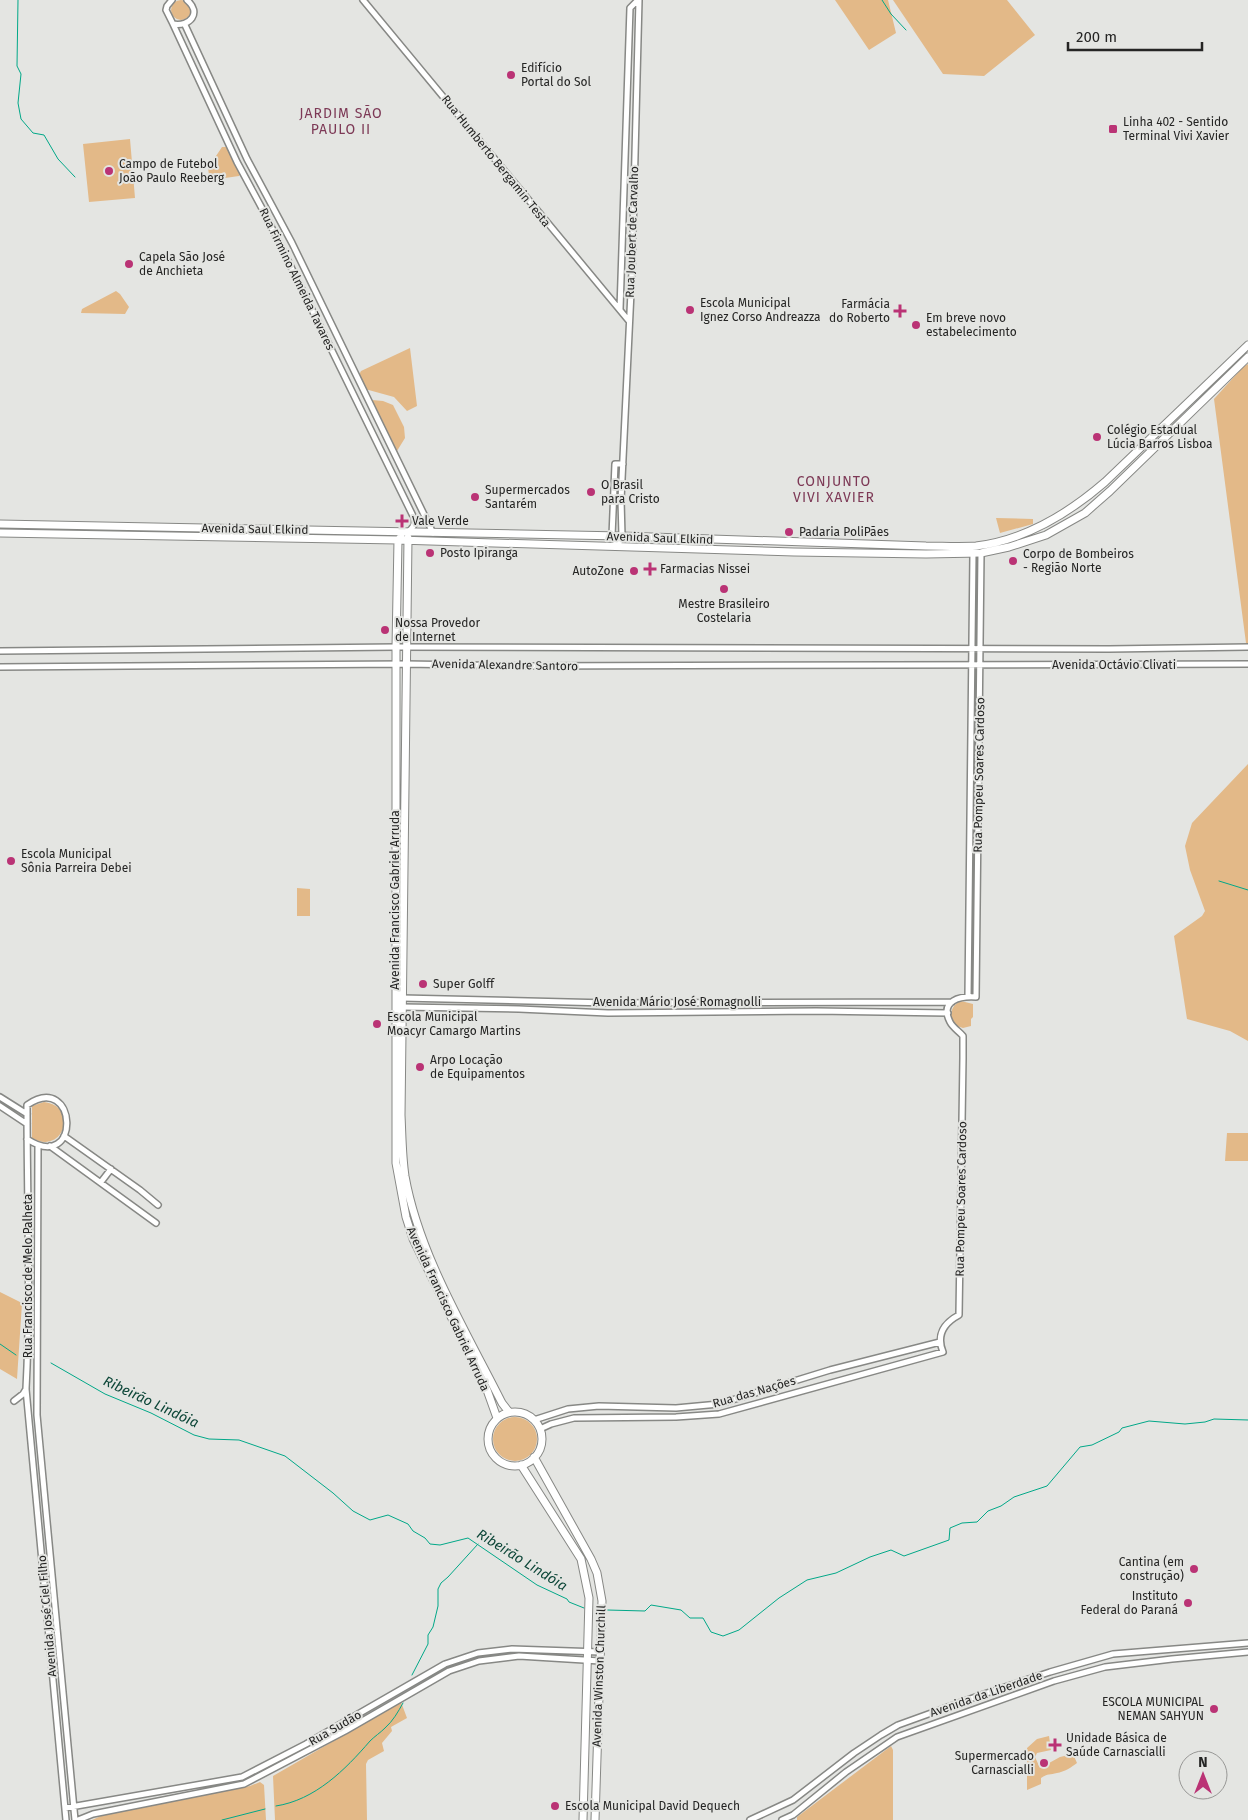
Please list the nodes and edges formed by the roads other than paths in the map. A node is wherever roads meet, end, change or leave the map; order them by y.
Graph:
1 (172, 0) edge
2 (187, 0) edge
3 (364, 0) edge
4 (639, 0) edge
5 (173, 24) junction
6 (185, 25) junction
7 (620, 291) junction
8 (609, 297) junction
9 (620, 309) junction
10 (630, 322) junction
11 (1248, 345) edge
12 (1248, 357) edge
13 (1217, 374) junction
14 (1208, 394) junction
15 (623, 464) junction
16 (0, 524) edge
17 (168, 528) junction
18 (0, 533) edge
19 (433, 533) junction
20 (505, 535) junction
21 (537, 535) junction
22 (168, 536) junction
23 (408, 536) junction
24 (612, 536) junction
25 (622, 536) junction
26 (1008, 539) junction
27 (398, 540) junction
28 (494, 543) junction
29 (991, 543) junction
30 (537, 545) junction
31 (618, 545) junction
32 (1009, 547) junction
33 (977, 553) junction
34 (396, 647) junction
35 (1248, 647) edge
36 (406, 648) junction
37 (972, 648) junction
38 (980, 648) junction
39 (0, 650) edge
40 (396, 664) junction
41 (406, 664) junction
42 (1248, 664) edge
43 (972, 665) junction
44 (980, 665) junction
45 (0, 667) edge
46 (968, 996) junction
47 (398, 998) junction
48 (952, 1002) junction
49 (402, 1008) junction
50 (948, 1013) junction
51 (0, 1096) edge
52 (0, 1106) edge
53 (27, 1114) junction
54 (27, 1124) junction
55 (64, 1136) junction
56 (27, 1140) junction
57 (38, 1146) junction
58 (50, 1146) junction
59 (110, 1169) junction
60 (101, 1182) junction
61 (158, 1205) dead end
62 (156, 1223) dead end
63 (940, 1342) junction
64 (926, 1345) junction
65 (928, 1356) junction
66 (26, 1389) junction
67 (14, 1401) dead end
68 (28, 1412) joint
69 (509, 1412) junction
70 (37, 1415) joint
71 (497, 1418) junction
72 (534, 1420) junction
73 (540, 1429) junction
74 (534, 1457) junction
75 (521, 1465) junction
76 (1248, 1643) edge
77 (505, 1650) junction
78 (588, 1651) junction
79 (600, 1652) junction
80 (1248, 1652) edge
81 (505, 1657) junction
82 (588, 1660) junction
83 (600, 1661) junction
84 (427, 1675) junction
85 (428, 1683) junction
86 (74, 1807) junction
87 (65, 1808) junction
88 (66, 1820) edge
89 (77, 1820) edge
90 (583, 1820) edge
91 (595, 1820) edge
92 (750, 1820) edge
93 (782, 1820) edge

1 - 5 street, Rua Firmino Almeida Tavares
2 - 6 street
3 - 8 street, Rua Humberto Bergamin Testa
4 - 7 street, Rua Joubert de Carvalho
4 - 10 street, Rua Joubert de Carvalho
5 - 6 street
5 - 23 street, Rua Firmino Almeida Tavares
6 - 19 street, Rua Firmino Almeida Tavares
7 - 8 street
7 - 9 street, Rua Joubert de Carvalho
8 - 9 street, Rua Humberto Bergamin Testa
9 - 10 street, Rua Humberto Bergamin Testa
10 - 15 street, Rua Joubert de Carvalho
11 - 13 main road, Avenida Saul Elkind
12 - 14 main road, Avenida Saul Elkind
13 - 14 main road
13 - 26 main road, Avenida Saul Elkind
14 - 32 main road, Avenida Saul Elkind
15 - 24 street, Rua Joubert de Carvalho
15 - 25 street, Rua Joubert de Carvalho
16 - 17 main road, Avenida Saul Elkind
17 - 22 main road
17 - 23 main road, Avenida Saul Elkind
18 - 22 main road, Avenida Saul Elkind
19 - 20 main road, Avenida Saul Elkind
19 - 23 main road, Avenida Saul Elkind
20 - 21 main road, Avenida Saul Elkind
20 - 28 main road
21 - 24 main road, Avenida Saul Elkind
21 - 30 main road
22 - 27 main road, Avenida Saul Elkind
23 - 27 main road
23 - 28 main road, Avenida Saul Elkind
23 - 36 main road, Avenida Francisco Gabriel Arruda
24 - 25 main road, Avenida Saul Elkind
24 - 31 street
25 - 29 main road, Avenida Saul Elkind
25 - 31 street
26 - 29 main road, Avenida Saul Elkind
26 - 32 main road
27 - 34 main road, Avenida Francisco Gabriel Arruda
28 - 30 main road, Avenida Saul Elkind
29 - 33 main road
30 - 31 main road, Avenida Saul Elkind
31 - 33 main road, Avenida Saul Elkind
32 - 33 main road, Avenida Saul Elkind
33 - 37 street, Rua Pompeu Soares Cardoso
33 - 38 street, Rua Pompeu Soares Cardoso
34 - 36 street, Avenida Alexandre Santoro
34 - 39 street, Avenida Alexandre Santoro
34 - 40 main road, Avenida Francisco Gabriel Arruda
35 - 38 street, Avenida Octávio Clivati
36 - 37 street, Avenida Alexandre Santoro
36 - 41 main road, Avenida Francisco Gabriel Arruda
37 - 38 street, Avenida Alexandre Santoro
37 - 43 street, Rua Pompeu Soares Cardoso
38 - 44 street, Rua Pompeu Soares Cardoso
40 - 41 street, Avenida Alexandre Santoro
40 - 45 street, Avenida Alexandre Santoro
40 - 47 main road, Avenida Francisco Gabriel Arruda
41 - 43 street, Avenida Alexandre Santoro
41 - 47 main road, Avenida Francisco Gabriel Arruda
42 - 44 street, Avenida Octávio Clivati
43 - 44 street, Avenida Alexandre Santoro
43 - 46 street, Rua Pompeu Soares Cardoso
44 - 46 street, Rua Pompeu Soares Cardoso
46 - 48 street
47 - 48 street, Avenida Mário José Romagnolli
47 - 49 main road, Avenida Francisco Gabriel Arruda
47 - 71 main road, Avenida Francisco Gabriel Arruda
48 - 50 street
49 - 50 street, Avenida Mário José Romagnolli
49 - 69 main road, Avenida Francisco Gabriel Arruda
50 - 63 street, Rua Pompeu Soares Cardoso
51 - 53 street
52 - 54 street
53 - 54 street
53 - 55 street
54 - 56 street
55 - 58 street
55 - 59 street
56 - 57 street
56 - 66 street, Rua Francisco de Melo Palheta
57 - 58 street
57 - 70 street, Rua Francisco de Melo Palheta
58 - 60 street
59 - 60 street
59 - 61 street
60 - 62 street
63 - 64 street, Rua das Nações
63 - 65 street, Rua das Nações
64 - 65 street
64 - 72 street, Rua das Nações
65 - 73 street, Rua das Nações
66 - 67 street
66 - 68 street, Rua Francisco de Melo Palheta
68 - 87 street, Avenida José Ciel Filho
69 - 71 main road
69 - 72 main road
70 - 86 street, Avenida José Ciel Filho
71 - 75 main road
72 - 73 main road
73 - 74 main road
74 - 75 main road
74 - 79 main road, Avenida Winston Churchill
75 - 78 main road, Avenida Winston Churchill
76 - 92 street, Avenida da Liberdade
77 - 78 street, Rua Sudão
77 - 81 street
77 - 84 street, Rua Sudão
78 - 79 street, Rua Sudão
78 - 82 main road, Avenida Winston Churchill
79 - 83 main road, Avenida Winston Churchill
80 - 93 street, Avenida da Liberdade
81 - 82 street, Rua Sudão
81 - 85 street, Rua Sudão
82 - 83 street, Rua Sudão
82 - 90 main road, Avenida Winston Churchill
83 - 91 main road, Avenida Winston Churchill
84 - 85 street
84 - 86 street, Rua Sudão
85 - 89 street, Rua Sudão
86 - 87 street, Rua Sudão
86 - 89 street, Avenida José Ciel Filho
87 - 88 street, Avenida José Ciel Filho

